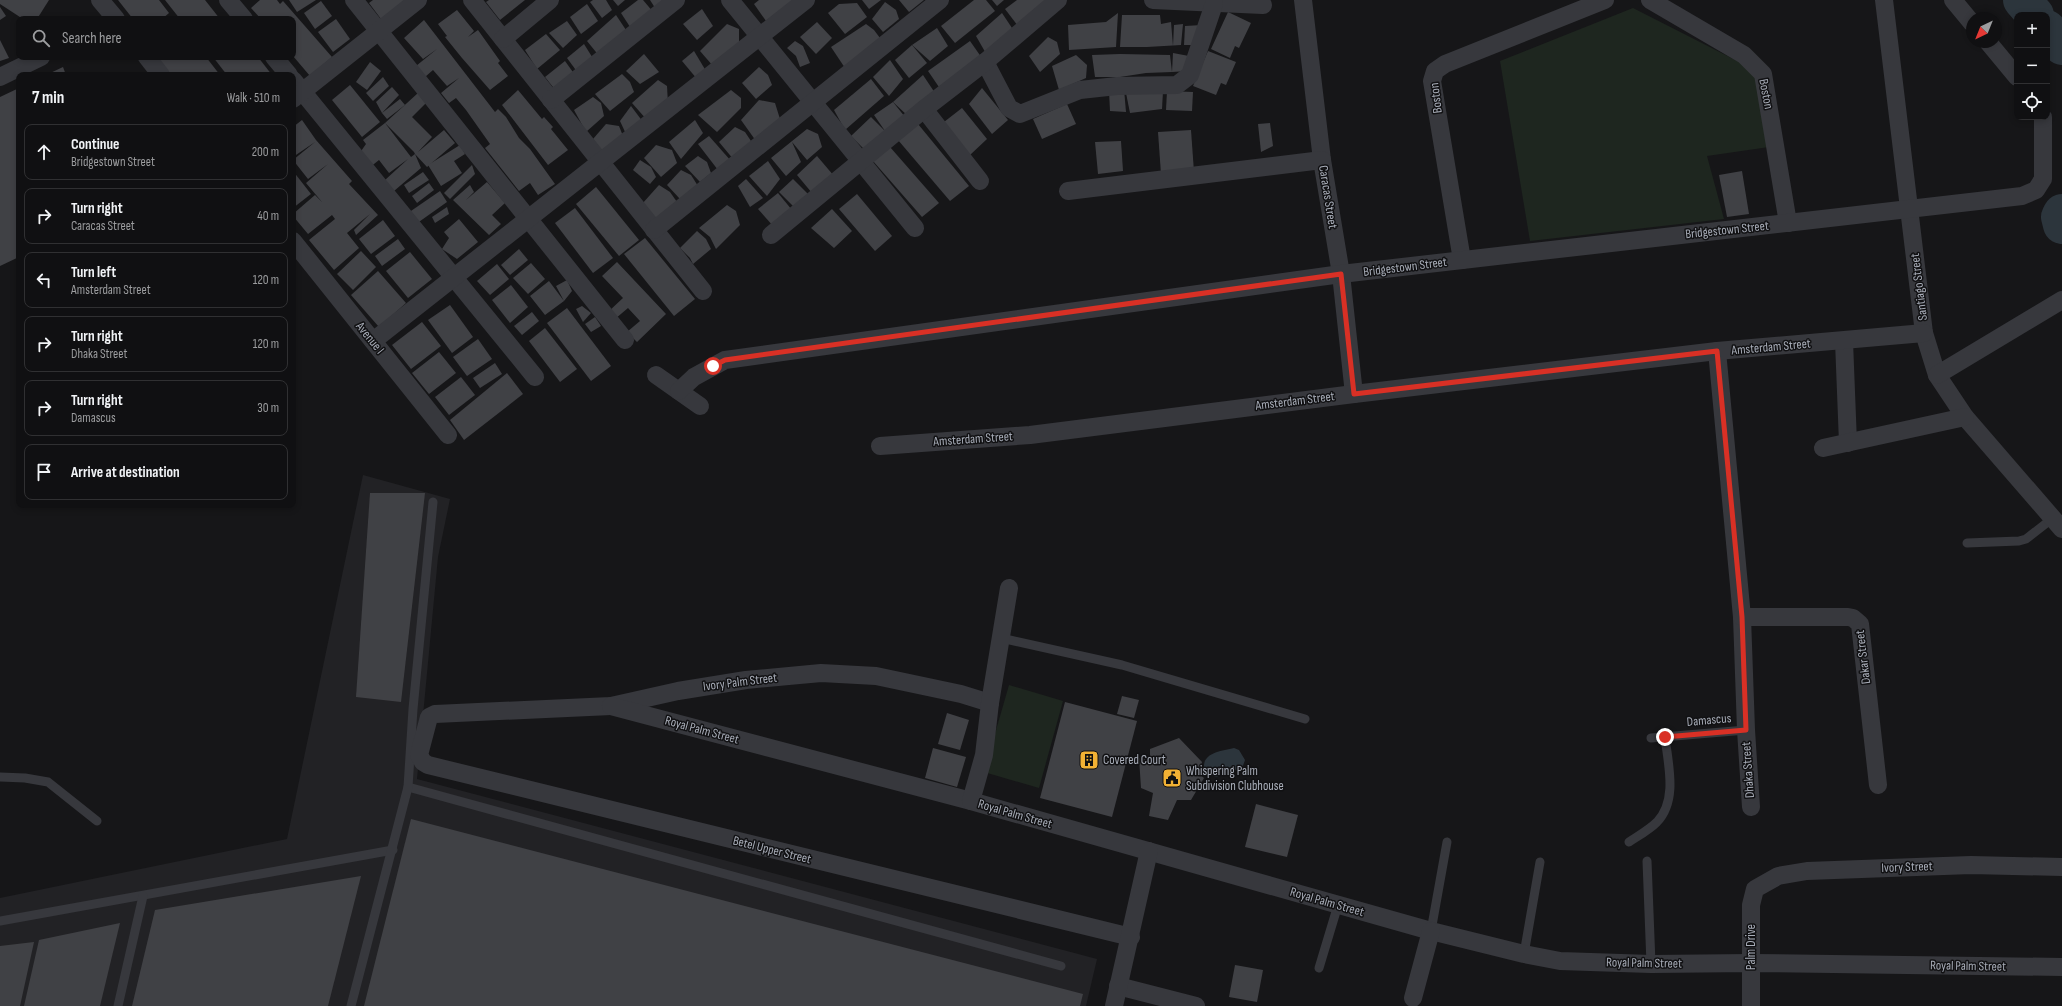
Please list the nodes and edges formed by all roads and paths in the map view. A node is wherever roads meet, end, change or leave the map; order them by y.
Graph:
1 (100, 0) edge
2 (228, 0) edge
3 (354, 0) edge
4 (418, 0) edge
5 (472, 0) edge
6 (550, 0) edge
7 (676, 0) edge
8 (730, 0) edge
9 (806, 0) edge
10 (940, 0) edge
11 (1058, 0) edge
12 (1153, 0) edge
13 (1303, 0) edge
14 (1605, 0) edge
15 (1650, 0) edge
16 (1884, 0) edge
17 (1953, 0) edge
18 (1214, 4) junction
19 (1264, 5) dead end
20 (113, 16) edge
21 (241, 16) edge
22 (1966, 16) edge
23 (379, 31) junction
24 (760, 36) junction
25 (503, 39) junction
26 (1993, 48) edge
27 (35, 60) edge
28 (149, 60) edge
29 (276, 60) edge
30 (985, 62) junction
31 (159, 72) edge
32 (286, 72) edge
33 (2014, 73) edge
34 (0, 77) edge
35 (296, 90) edge
36 (551, 100) junction
37 (813, 102) junction
38 (924, 109) junction
39 (2043, 120) edge
40 (1322, 160) junction
41 (861, 161) junction
42 (601, 162) junction
43 (980, 181) dead end
44 (1068, 191) dead end
45 (1909, 208) junction
46 (528, 219) junction
47 (1788, 223) junction
48 (915, 228) dead end
49 (654, 230) junction
50 (771, 235) dead end
51 (296, 245) edge
52 (1462, 260) junction
53 (1341, 274) junction
54 (454, 278) junction
55 (703, 291) dead end
56 (2062, 300) edge
57 (1924, 334) junction
58 (625, 340) dead end
59 (373, 341) junction
60 (1844, 341) junction
61 (1717, 351) junction
62 (656, 375) dead end
63 (1937, 375) junction
64 (535, 377) dead end
65 (679, 391) junction
66 (1354, 394) junction
67 (700, 406) dead end
68 (1965, 417) junction
69 (448, 436) dead end
70 (1848, 443) junction
71 (880, 446) dead end
72 (1823, 448) dead end
73 (433, 502) dead end
74 (2057, 523) edge
75 (1967, 543) dead end
76 (1009, 588) dead end
77 (1742, 617) junction
78 (1000, 638) junction
79 (990, 703) junction
80 (611, 706) junction
81 (1305, 719) dead end
82 (1746, 730) junction
83 (1665, 737) junction
84 (1651, 738) dead end
85 (419, 755) joint
86 (0, 777) edge
87 (1878, 785) dead end
88 (408, 787) junction
89 (971, 801) junction
90 (1751, 807) dead end
91 (97, 821) dead end
92 (1446, 842) dead end
93 (1629, 842) dead end
94 (393, 850) junction
95 (1149, 851) junction
96 (1647, 861) dead end
97 (1540, 862) dead end
98 (2062, 867) edge
99 (1755, 888) joint
100 (143, 896) junction
101 (1338, 905) junction
102 (0, 921) edge
103 (1431, 931) junction
104 (1131, 937) junction
105 (1524, 954) junction
106 (1751, 963) junction
107 (1651, 964) junction
108 (1062, 966) dead end
109 (2062, 967) edge
110 (1319, 968) dead end
111 (1118, 986) junction
112 (1413, 998) dead end
113 (118, 1006) edge
114 (351, 1006) edge
115 (1114, 1006) edge
116 (1196, 1006) edge
117 (1751, 1006) edge

1 - 20 street
2 - 21 street
3 - 23 street
4 - 23 street
5 - 25 street
6 - 25 street
7 - 36 street
8 - 24 street
9 - 24 street
10 - 37 street
11 - 30 street
12 - 18 street
13 - 40 street, Caracas Street
14 - 52 street, Boston
15 - 47 street, Boston
16 - 45 street, Santiago Street
17 - 22 street
18 - 19 street
18 - 30 street
23 - 35 street
23 - 46 street
24 - 37 street
24 - 42 street
25 - 36 street
26 - 33 street
27 - 34 street
28 - 31 street
29 - 32 street
30 - 38 street
35 - 54 street
36 - 42 street
37 - 41 street
37 - 49 street
38 - 41 street
38 - 43 street
39 - 45 street, Bridgestown Street
40 - 44 street
40 - 53 street, Caracas Street
41 - 48 street
41 - 50 street
42 - 46 street
42 - 49 street
45 - 47 street, Bridgestown Street
45 - 57 street, Santiago Street
46 - 54 street
46 - 58 street
47 - 52 street, Bridgestown Street
49 - 55 street
51 - 59 street, Avenue I
52 - 53 street, Bridgestown Street
53 - 65 street, Bridgestown Street
53 - 66 street, Caracas Street
54 - 59 street
54 - 64 street
56 - 63 street
57 - 60 street, Amsterdam Street
57 - 63 street, Santiago Street
59 - 69 street, Avenue I
60 - 61 street, Amsterdam Street
60 - 70 street
61 - 66 street, Amsterdam Street
61 - 77 street, Dhaka Street
62 - 65 street
63 - 68 street, Santiago Street
65 - 67 street
66 - 71 street, Amsterdam Street
68 - 70 street
68 - 74 street, Santiago Street
70 - 72 street
73 - 88 lane
74 - 75 lane
76 - 78 street
77 - 82 street, Dhaka Street
77 - 87 street, Dakar Street
78 - 79 street
78 - 81 lane
79 - 80 street, Ivory Palm Street
79 - 89 street
80 - 85 street, Ivory Palm Street
80 - 89 street, Royal Palm Street
82 - 83 lane, Damascus
82 - 90 street, Dhaka Street
83 - 84 lane, Damascus
83 - 93 lane
85 - 104 street, Betel Upper Street
86 - 91 lane
88 - 94 lane
88 - 108 lane
89 - 95 street, Royal Palm Street
92 - 103 lane
94 - 100 lane
94 - 114 lane
95 - 101 street, Royal Palm Street
95 - 104 street
96 - 107 lane
97 - 105 lane
98 - 99 street, Ivory Street
99 - 106 street, Palm Drive
100 - 102 lane
100 - 113 lane
101 - 103 street, Royal Palm Street
101 - 110 lane
103 - 105 street, Royal Palm Street
103 - 112 street
104 - 111 street
105 - 107 street, Royal Palm Street
106 - 107 street, Royal Palm Street
106 - 109 street, Royal Palm Street
106 - 117 street, Palm Drive
111 - 115 street
111 - 116 street

